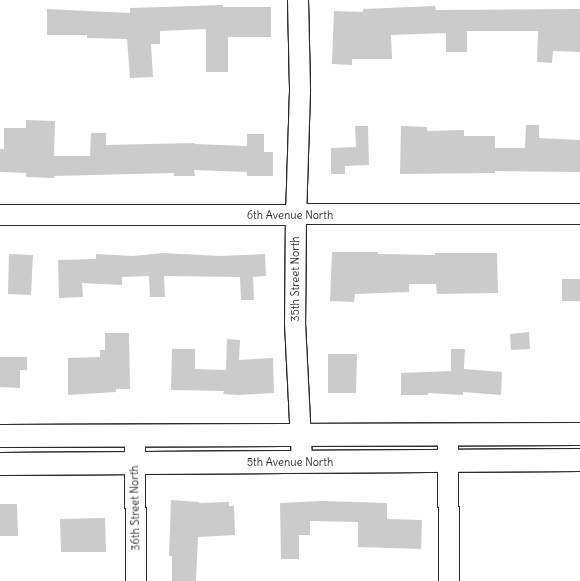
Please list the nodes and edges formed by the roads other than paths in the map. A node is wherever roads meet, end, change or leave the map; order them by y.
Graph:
1 (298, 0) edge
2 (580, 214) edge
3 (0, 215) edge
4 (296, 215) junction
5 (448, 434) junction
6 (580, 434) edge
7 (135, 435) junction
8 (301, 435) junction
9 (0, 436) edge
10 (449, 460) junction
11 (580, 460) edge
12 (302, 462) junction
13 (135, 463) junction
14 (0, 464) edge
15 (136, 581) edge
16 (449, 581) edge

1 - 4 street, 35th Street North
2 - 4 street, 6th Avenue North
3 - 4 street, 6th Avenue North
4 - 8 street, 35th Street North
5 - 6 main road
5 - 8 main road
5 - 10 street
7 - 8 main road
7 - 9 main road
7 - 13 street, 36th Street North
8 - 12 street, 35th Street North
10 - 11 main road, 5th Avenue North
10 - 12 main road, 5th Avenue North
10 - 16 street
12 - 13 main road, 5th Avenue North
13 - 14 main road, 5th Avenue North
13 - 15 street, 36th Street North

